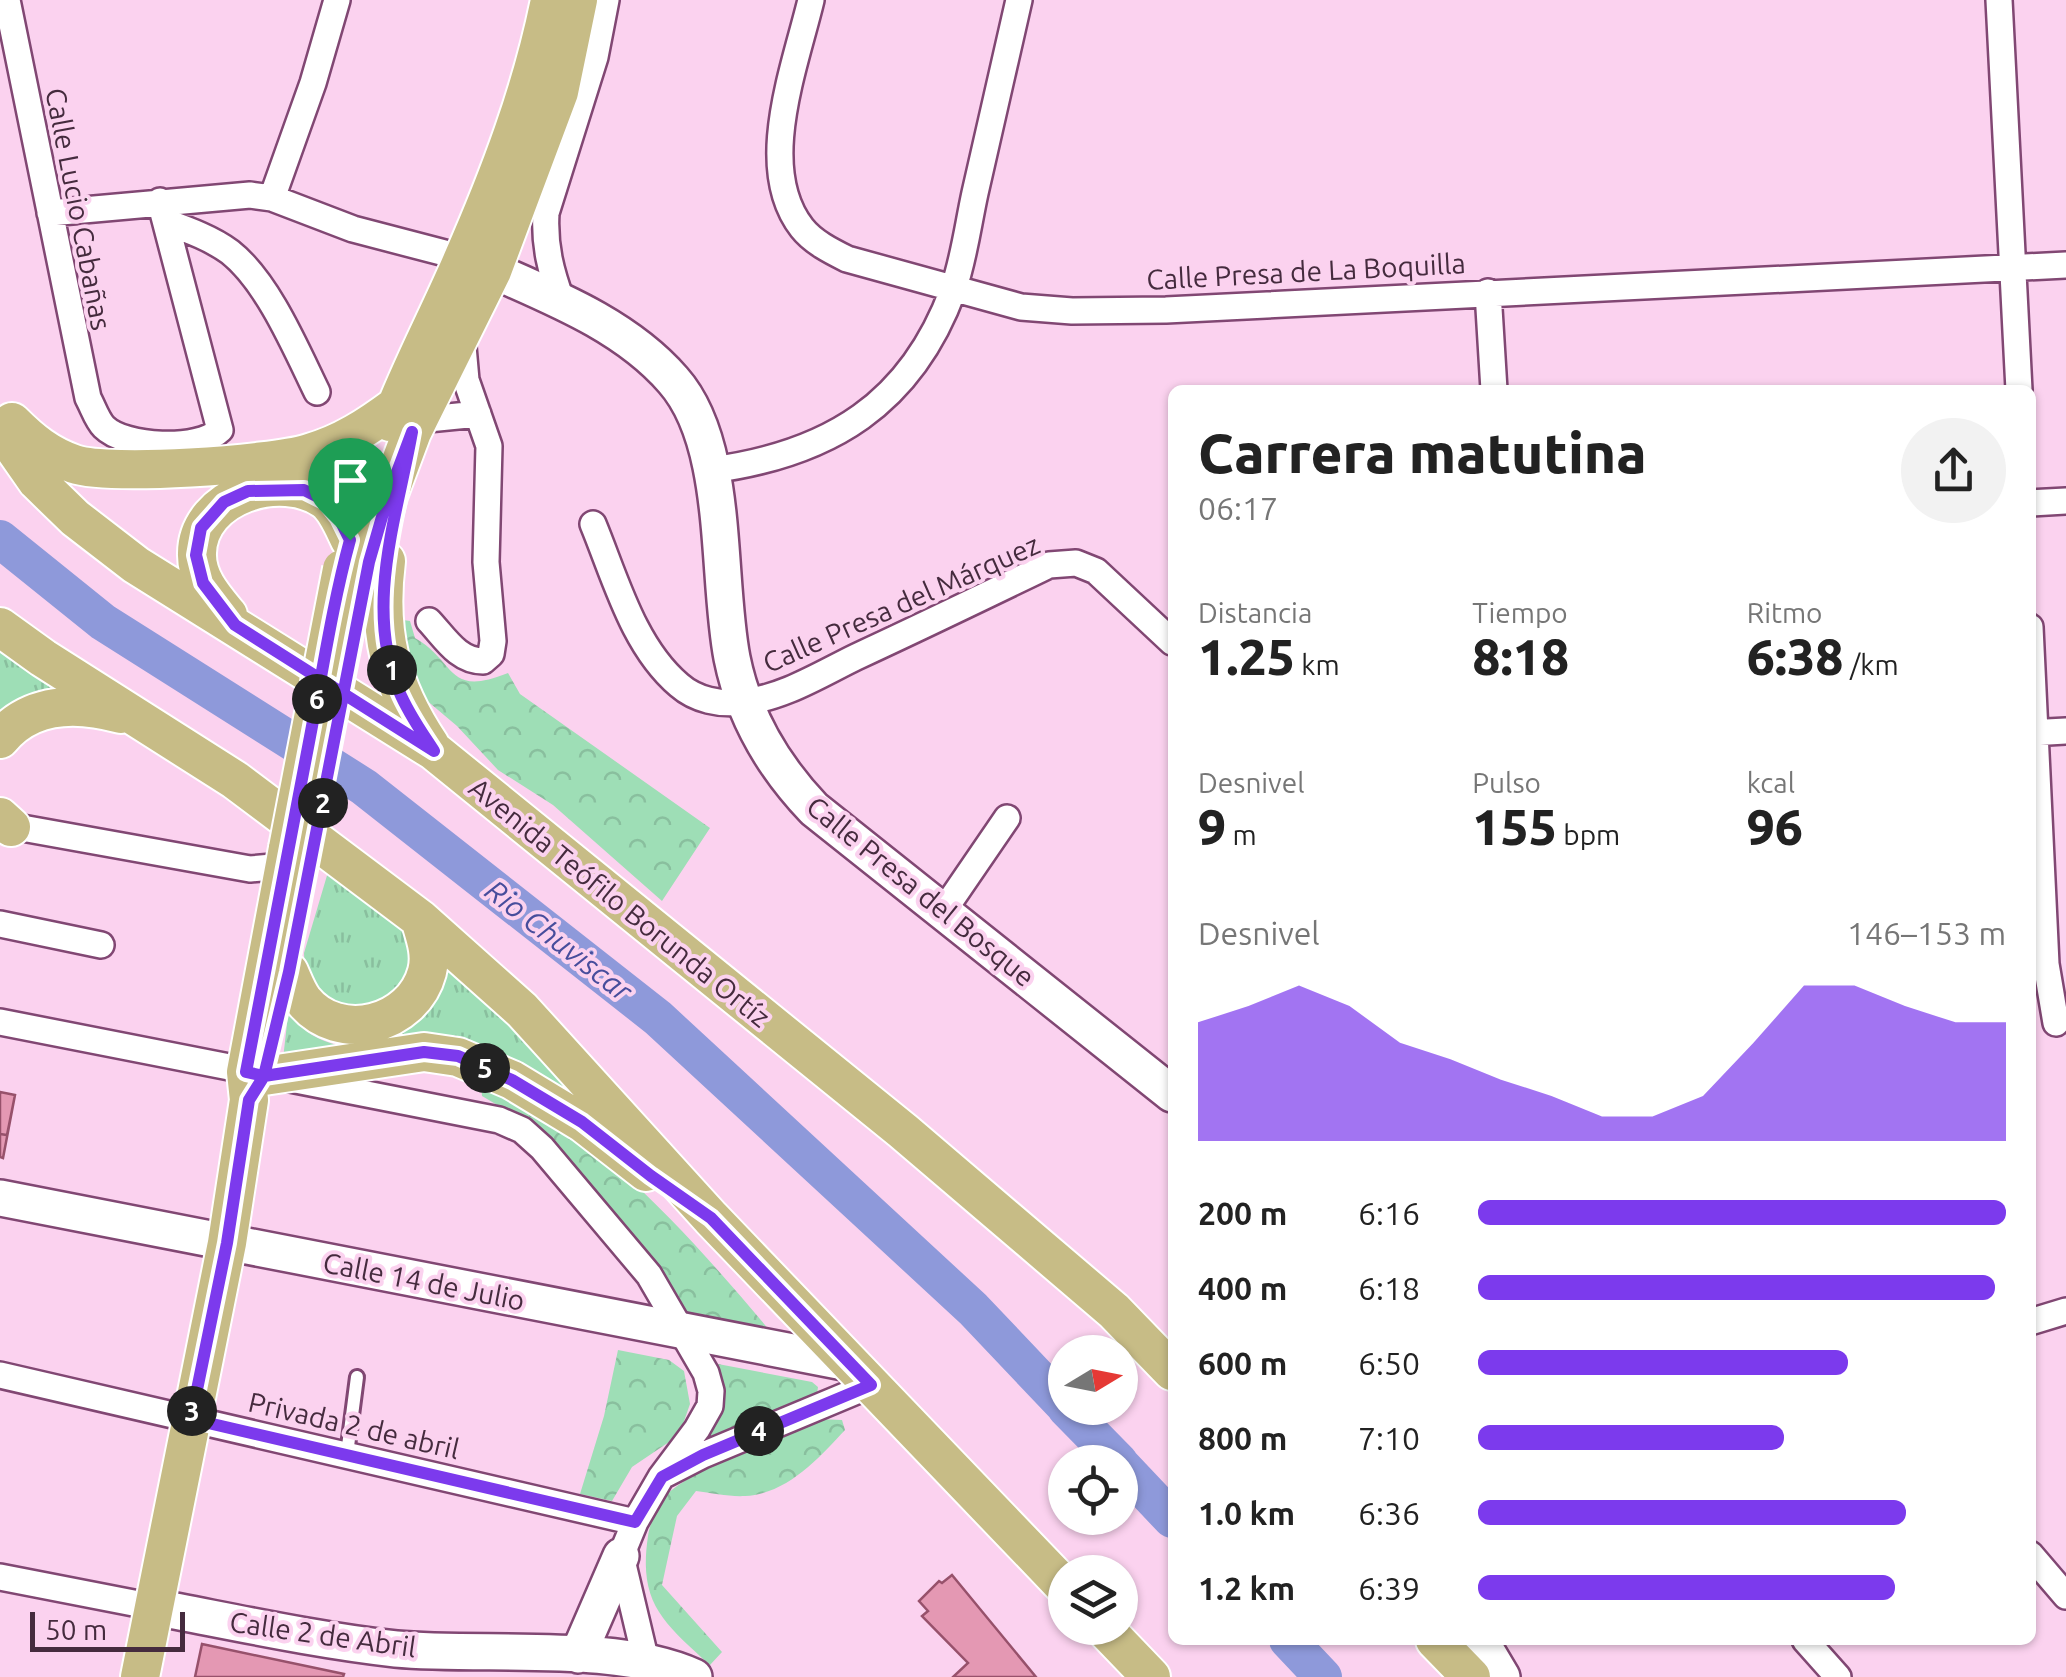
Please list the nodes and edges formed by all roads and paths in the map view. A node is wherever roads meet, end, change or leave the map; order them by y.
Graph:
1 (7, 0) edge
2 (337, 0) edge
3 (550, 0) edge
4 (578, 0) edge
5 (606, 0) edge
6 (810, 0) edge
7 (1019, 0) edge
8 (2000, 0) edge
9 (272, 198) junction
10 (163, 212) junction
11 (50, 213) junction
12 (478, 264) junction
13 (2066, 265) edge
14 (2013, 268) junction
15 (954, 288) junction
16 (1488, 292) junction
17 (562, 302) junction
18 (461, 330) junction
19 (1494, 385) edge
20 (2018, 385) edge
21 (317, 392) dead end
22 (0, 410) edge
23 (478, 414) junction
24 (408, 419) junction
25 (0, 428) edge
26 (712, 470) junction
27 (2066, 501) edge
28 (2036, 503) edge
29 (593, 524) dead end
30 (351, 567) junction
31 (430, 621) dead end
32 (235, 625) junction
33 (0, 627) edge
34 (1168, 638) edge
35 (745, 702) junction
36 (142, 720) junction
37 (2066, 731) edge
38 (2036, 733) edge
39 (0, 739) edge
40 (434, 751) junction
41 (2036, 783) edge
42 (1006, 818) dead end
43 (4, 823) edge
44 (295, 856) junction
45 (944, 910) junction
46 (420, 919) junction
47 (0, 924) edge
48 (101, 945) dead end
49 (2047, 965) edge
50 (289, 972) junction
51 (2061, 1021) edge
52 (0, 1022) edge
53 (2036, 1029) edge
54 (253, 1083) junction
55 (1168, 1084) edge
56 (0, 1198) edge
57 (711, 1218) junction
58 (227, 1243) junction
59 (2066, 1312) edge
60 (2036, 1320) edge
61 (680, 1332) junction
62 (1168, 1367) edge
63 (860, 1374) junction
64 (0, 1376) edge
65 (357, 1377) dead end
66 (191, 1419) junction
67 (347, 1454) junction
68 (662, 1477) junction
69 (635, 1522) junction
70 (621, 1556) junction
71 (2036, 1561) edge
72 (1048, 1569) edge
73 (0, 1577) edge
74 (2066, 1596) edge
75 (154, 1607) junction
76 (1120, 1645) edge
77 (1439, 1645) edge
78 (1483, 1645) edge
79 (1809, 1645) edge
80 (578, 1655) junction
81 (649, 1670) edge
82 (140, 1677) edge
83 (694, 1677) edge
84 (1151, 1677) edge
85 (1470, 1677) edge
86 (1502, 1677) edge
87 (1838, 1677) edge

1 - 11 street, Calle Lucio Cabañas
2 - 9 street
3 - 12 main road
4 - 12 main road
5 - 17 street
6 - 15 street, Calle Presa de La Boquilla
7 - 15 street
8 - 14 street
9 - 10 street, Calle Presa del Bosque
9 - 12 street, Calle Presa del Bosque
10 - 11 street, Calle Presa del Bosque
10 - 11 street, Calle Lucio Cabañas
10 - 21 street
12 - 17 street, Calle Presa del Bosque
12 - 18 main road
12 - 24 main road
13 - 14 street, Calle Presa de La Boquilla
14 - 16 street, Calle Presa de La Boquilla
14 - 20 street
15 - 16 street, Calle Presa de La Boquilla
15 - 26 street
16 - 19 street
17 - 26 street, Calle Presa del Bosque
18 - 23 street
18 - 24 main road
22 - 24 main road
23 - 24 street
23 - 31 street
24 - 30 main road
24 - 30 main road
24 - 40 main road
25 - 32 main road, Avenida Teófilo Borunda Ortíz
26 - 35 street, Calle Presa del Bosque
27 - 28 street
29 - 35 street
30 - 32 main road
30 - 44 main road
32 - 40 main road, Avenida Teófilo Borunda Ortíz
33 - 36 main road
34 - 35 street, Calle Presa del Márquez
35 - 45 street, Calle Presa del Bosque
36 - 39 main road
36 - 46 main road
37 - 38 street
40 - 62 main road, Avenida Teófilo Borunda Ortíz
41 - 49 street
42 - 45 street
43 - 44 street
44 - 50 main road
44 - 54 main road
45 - 55 street, Calle Presa del Bosque
46 - 50 main road
46 - 57 main road
47 - 48 street
49 - 51 street
50 - 54 main road
51 - 53 street
52 - 54 street
54 - 57 main road
54 - 58 main road
54 - 61 street
56 - 58 street, Calle 14 de Julio
57 - 63 main road
58 - 61 street, Calle 14 de Julio
58 - 66 main road
59 - 60 street
61 - 63 street, Calle 14 de Julio
61 - 68 street
63 - 68 street
63 - 72 main road
64 - 66 street, Privada 2 de abril
65 - 67 lane, Privada 2 de abril
66 - 67 street, Privada 2 de abril
66 - 75 main road
67 - 69 street, Privada 2 de abril
68 - 69 street
69 - 70 street
70 - 80 street
70 - 81 street
71 - 74 street
73 - 75 street, Calle 2 de Abril
75 - 80 street, Calle 2 de Abril
75 - 82 main road
76 - 84 main road
77 - 85 main road
78 - 86 street
79 - 87 street
80 - 81 street, Calle 2 de Abril
81 - 83 street, Calle 2 de Abril

